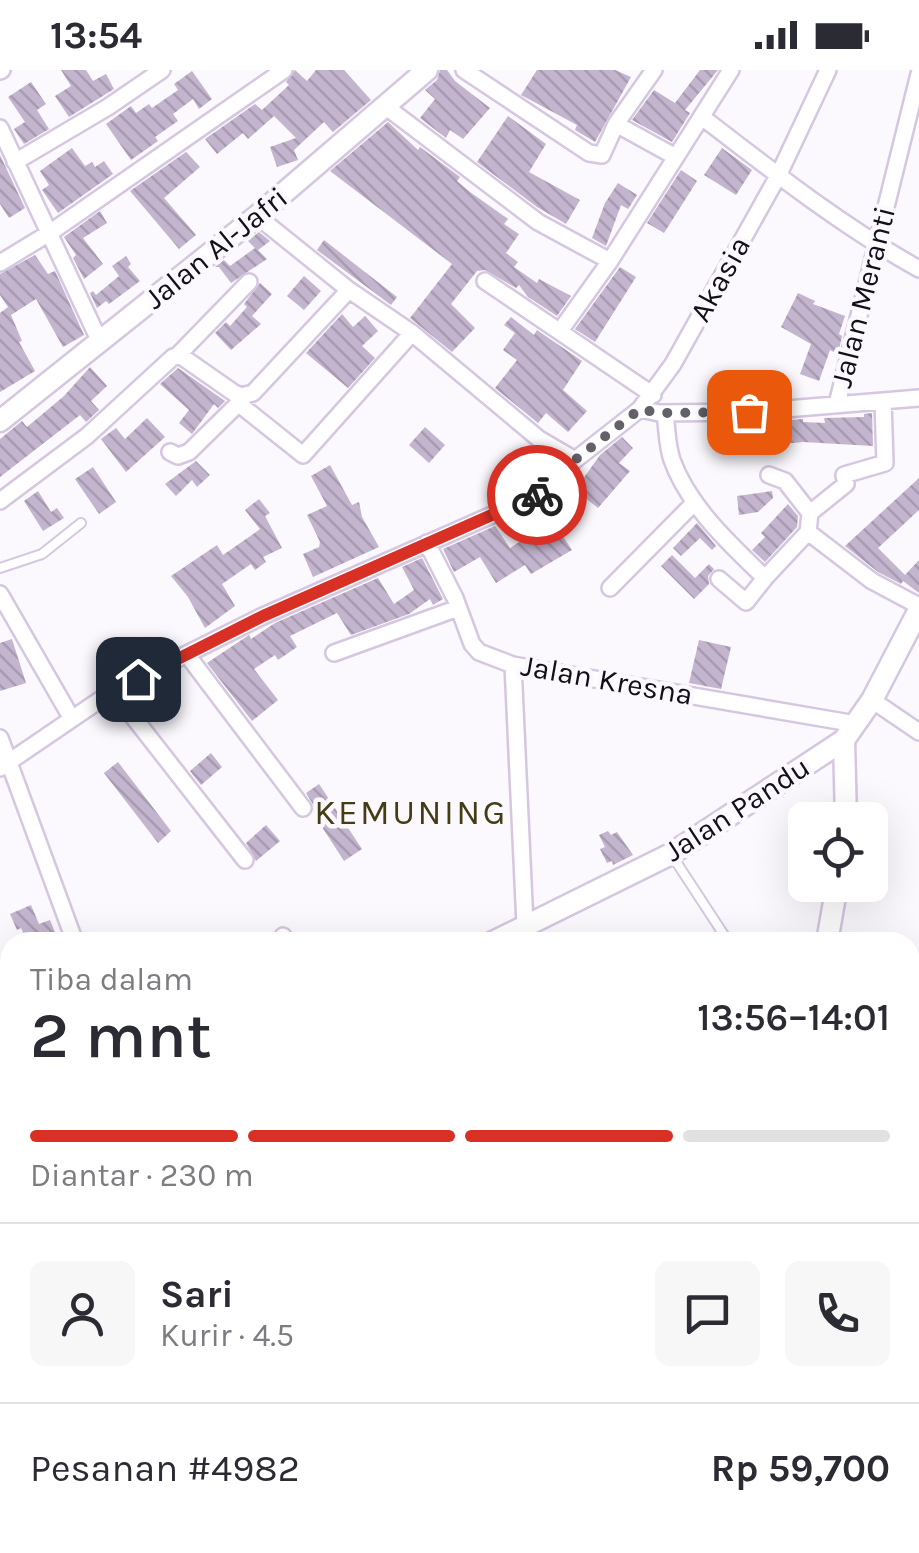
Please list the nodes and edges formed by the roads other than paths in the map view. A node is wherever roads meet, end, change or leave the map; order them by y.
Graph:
1 (162, 70) edge
2 (284, 70) edge
3 (427, 70) edge
4 (464, 70) edge
5 (630, 70) edge
6 (731, 70) edge
7 (828, 70) edge
8 (919, 74) edge
9 (651, 75) edge
10 (384, 106) junction
11 (702, 117) junction
12 (616, 124) junction
13 (0, 128) edge
14 (674, 156) junction
15 (15, 162) junction
16 (778, 176) junction
17 (257, 216) junction
18 (51, 232) junction
19 (876, 244) junction
20 (0, 262) edge
21 (610, 262) junction
22 (919, 269) edge
23 (485, 281) dead end
24 (249, 282) dead end
25 (348, 290) junction
26 (560, 331) junction
27 (412, 333) junction
28 (100, 342) junction
29 (177, 356) junction
30 (653, 395) junction
31 (919, 398) edge
32 (242, 400) junction
33 (882, 401) junction
34 (837, 404) junction
35 (640, 409) junction
36 (665, 413) junction
37 (0, 421) edge
38 (170, 452) dead end
39 (575, 460) junction
40 (769, 475) dead end
41 (0, 501) edge
42 (695, 502) junction
43 (810, 513) junction
44 (81, 523) dead end
45 (808, 532) junction
46 (427, 543) junction
47 (0, 568) edge
48 (766, 578) junction
49 (720, 579) dead end
50 (610, 588) dead end
51 (0, 594) edge
52 (458, 608) junction
53 (919, 608) edge
54 (334, 652) dead end
55 (188, 656) junction
56 (513, 666) junction
57 (113, 691) junction
58 (872, 700) junction
59 (72, 719) junction
60 (850, 732) junction
61 (919, 732) edge
62 (0, 738) edge
63 (5, 765) edge
64 (847, 802) edge
65 (303, 808) dead end
66 (671, 854) junction
67 (245, 860) dead end
68 (834, 902) edge
69 (525, 925) junction
70 (71, 932) edge
71 (512, 932) edge
72 (721, 932) edge
73 (830, 932) edge

1 - 15 street
2 - 18 street
3 - 10 street, Jalan Al-Jafri
4 - 12 street
5 - 9 street
6 - 11 street
7 - 16 street, Akasia
8 - 19 street, Jalan Meranti
9 - 12 street
10 - 17 street, Jalan Al-Jafri
10 - 21 street
11 - 14 street
11 - 16 street
12 - 14 street
13 - 15 street
14 - 21 street
15 - 18 street
16 - 19 street
16 - 30 street, Akasia
17 - 25 street
17 - 28 street, Jalan Al-Jafri
18 - 20 street
18 - 28 street
19 - 22 street
19 - 34 street, Jalan Meranti
21 - 26 street
23 - 26 street
24 - 29 street
25 - 27 street
25 - 32 street
26 - 30 street
27 - 32 street
27 - 39 street
28 - 37 street, Jalan Al-Jafri
29 - 32 street
29 - 41 street
30 - 35 street, Akasia
31 - 33 street
32 - 38 street
33 - 34 street
33 - 43 street
34 - 36 street
35 - 36 street
35 - 39 street, Akasia
36 - 42 street
39 - 46 street, Akasia
40 - 43 street
42 - 48 street
42 - 50 street
43 - 45 street
44 - 47 lane
45 - 48 street
45 - 53 street
46 - 52 street, Jalan Kresna
46 - 55 street, Akasia
48 - 49 street
51 - 59 street
52 - 54 street
52 - 56 street, Jalan Kresna
53 - 58 street, Jalan Pandu
55 - 57 street, Akasia
55 - 65 street
56 - 60 street, Jalan Kresna
56 - 69 street
57 - 59 street, Akasia
57 - 67 street
58 - 60 street, Jalan Pandu
58 - 61 street
59 - 63 street, Akasia
60 - 64 street
60 - 66 street, Jalan Pandu
62 - 63 street
63 - 70 street
66 - 69 street, Jalan Pandu
66 - 72 lane
68 - 73 street
69 - 71 street, Jalan Pandu

